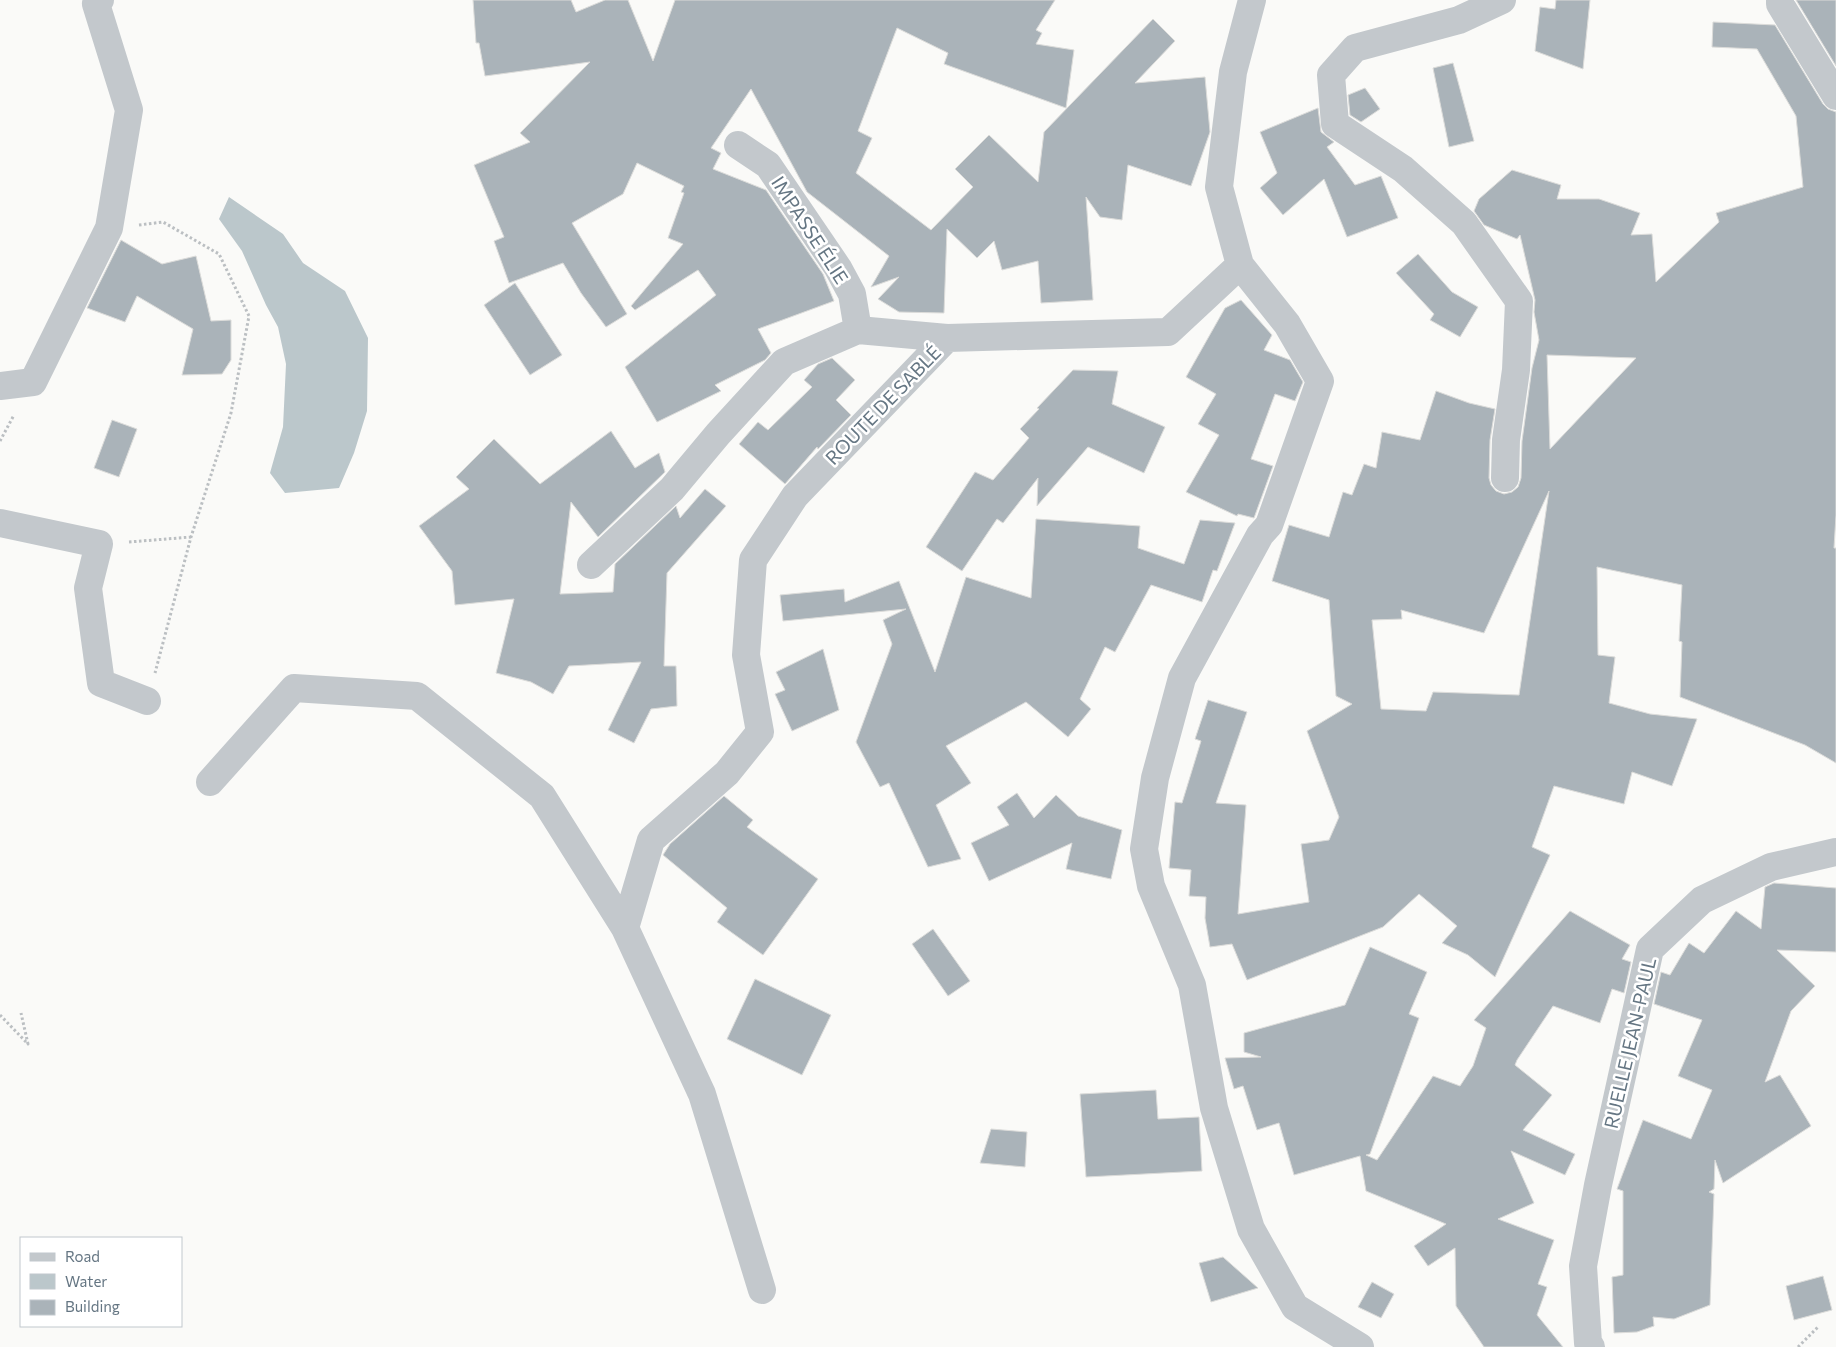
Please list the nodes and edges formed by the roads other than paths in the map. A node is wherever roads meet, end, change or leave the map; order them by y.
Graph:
1 (100, 0) edge
2 (1252, 0) edge
3 (1502, 0) edge
4 (1780, 0) edge
5 (1836, 96) edge
6 (738, 145) dead end
7 (1240, 265) junction
8 (858, 330) junction
9 (947, 338) junction
10 (0, 386) edge
11 (1505, 478) dead end
12 (0, 523) edge
13 (591, 565) dead end
14 (147, 701) road end
15 (210, 782) dead end
16 (1836, 852) edge
17 (625, 928) junction
18 (762, 1290) dead end
19 (1360, 1347) edge
20 (1591, 1347) edge

1 - 10 street
2 - 7 street
3 - 11 street
4 - 5 street
6 - 8 street, IMPASSE ÉLIE
7 - 9 street, ROUTE DE SABLÉ
7 - 19 street
8 - 9 street
8 - 13 street
9 - 17 street, ROUTE DE SABLÉ
12 - 14 street
15 - 17 street
16 - 20 street, RUELLE JEAN-PAUL
17 - 18 street

